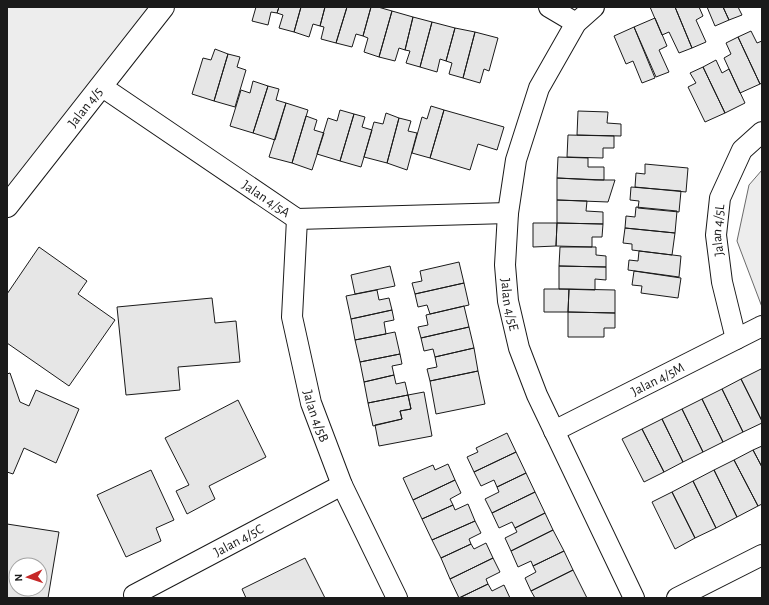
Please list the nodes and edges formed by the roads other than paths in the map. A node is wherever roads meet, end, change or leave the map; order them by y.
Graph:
1 (163, 7) edge
2 (549, 7) edge
3 (594, 7) edge
4 (576, 23) junction
5 (101, 86) junction
6 (762, 132) edge
7 (7, 206) edge
8 (508, 213) junction
9 (296, 219) junction
10 (762, 326) edge
11 (736, 339) junction
12 (554, 431) junction
13 (342, 485) junction
14 (762, 555) edge
15 (134, 595) dead end
16 (397, 598) edge
17 (634, 598) edge
18 (677, 598) edge

1 - 5 street, Jalan 4/5
2 - 4 street
3 - 4 street, Jalan 4/5E
4 - 8 street, Jalan 4/5E
5 - 7 street, Jalan 4/5
5 - 9 street, Jalan 4/5A
6 - 11 street, Jalan 4/5L
8 - 9 street, Jalan 4/5A
8 - 12 street, Jalan 4/5E
9 - 13 street, Jalan 4/5B
10 - 11 street, Jalan 4/5M
11 - 12 street, Jalan 4/5M
12 - 17 street, Jalan 4/5E
13 - 15 street, Jalan 4/5C
13 - 16 street, Jalan 4/5B
14 - 18 street

